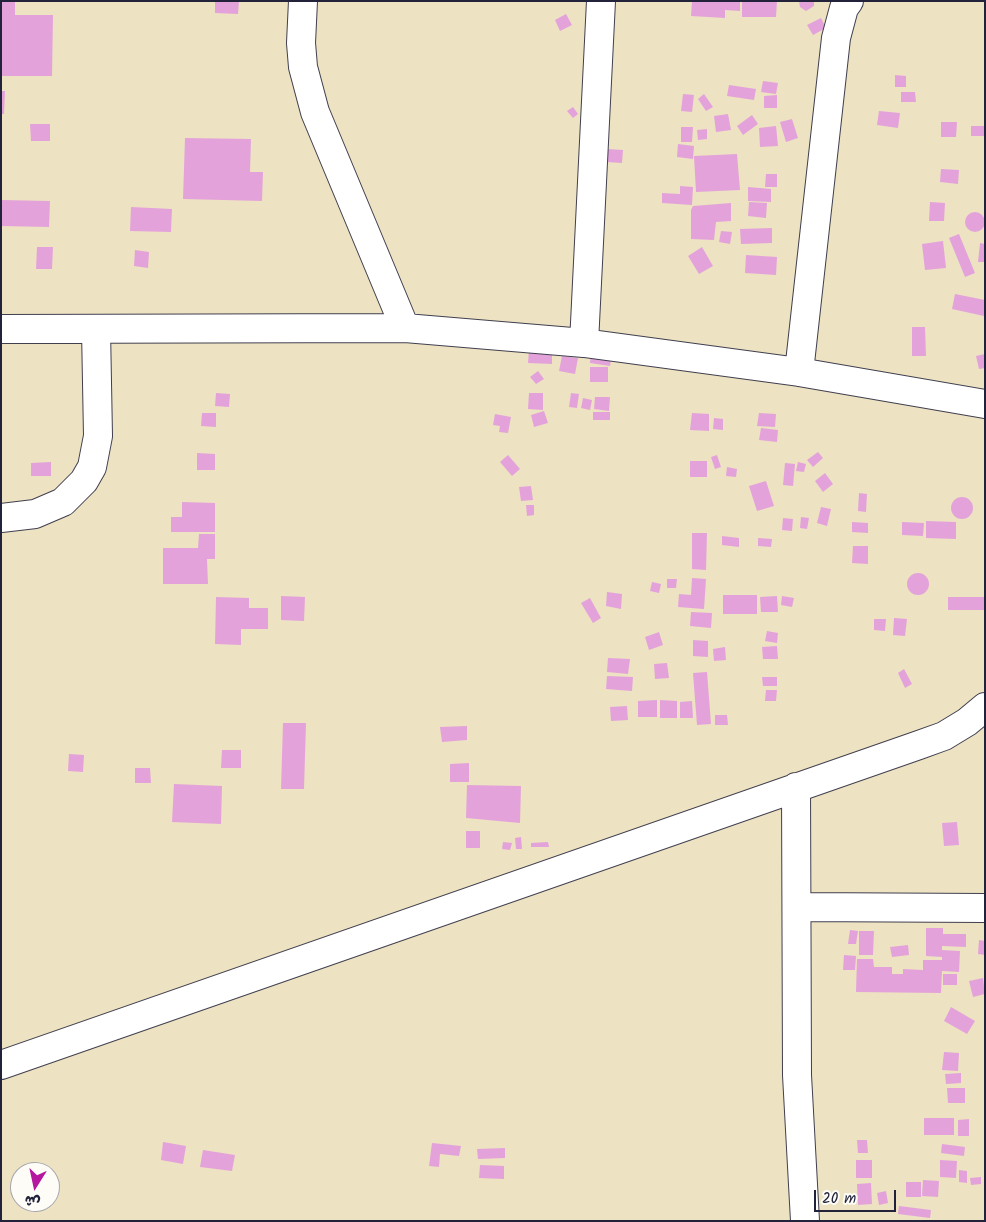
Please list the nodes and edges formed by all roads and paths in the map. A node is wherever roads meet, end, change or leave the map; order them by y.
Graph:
1 (303, 1) edge
2 (601, 1) edge
3 (848, 1) edge
4 (405, 328) junction
5 (1, 329) edge
6 (96, 329) junction
7 (584, 343) junction
8 (799, 372) junction
9 (985, 404) edge
10 (1, 518) edge
11 (985, 707) edge
12 (796, 787) junction
13 (797, 907) junction
14 (985, 908) edge
15 (1, 1065) edge
16 (805, 1221) edge

1 - 4 street
2 - 7 street
3 - 8 street
4 - 6 street
4 - 7 street
5 - 6 street
6 - 10 street
7 - 8 street
8 - 9 street
11 - 12 street
12 - 13 street
12 - 15 street
13 - 14 street
13 - 16 street

